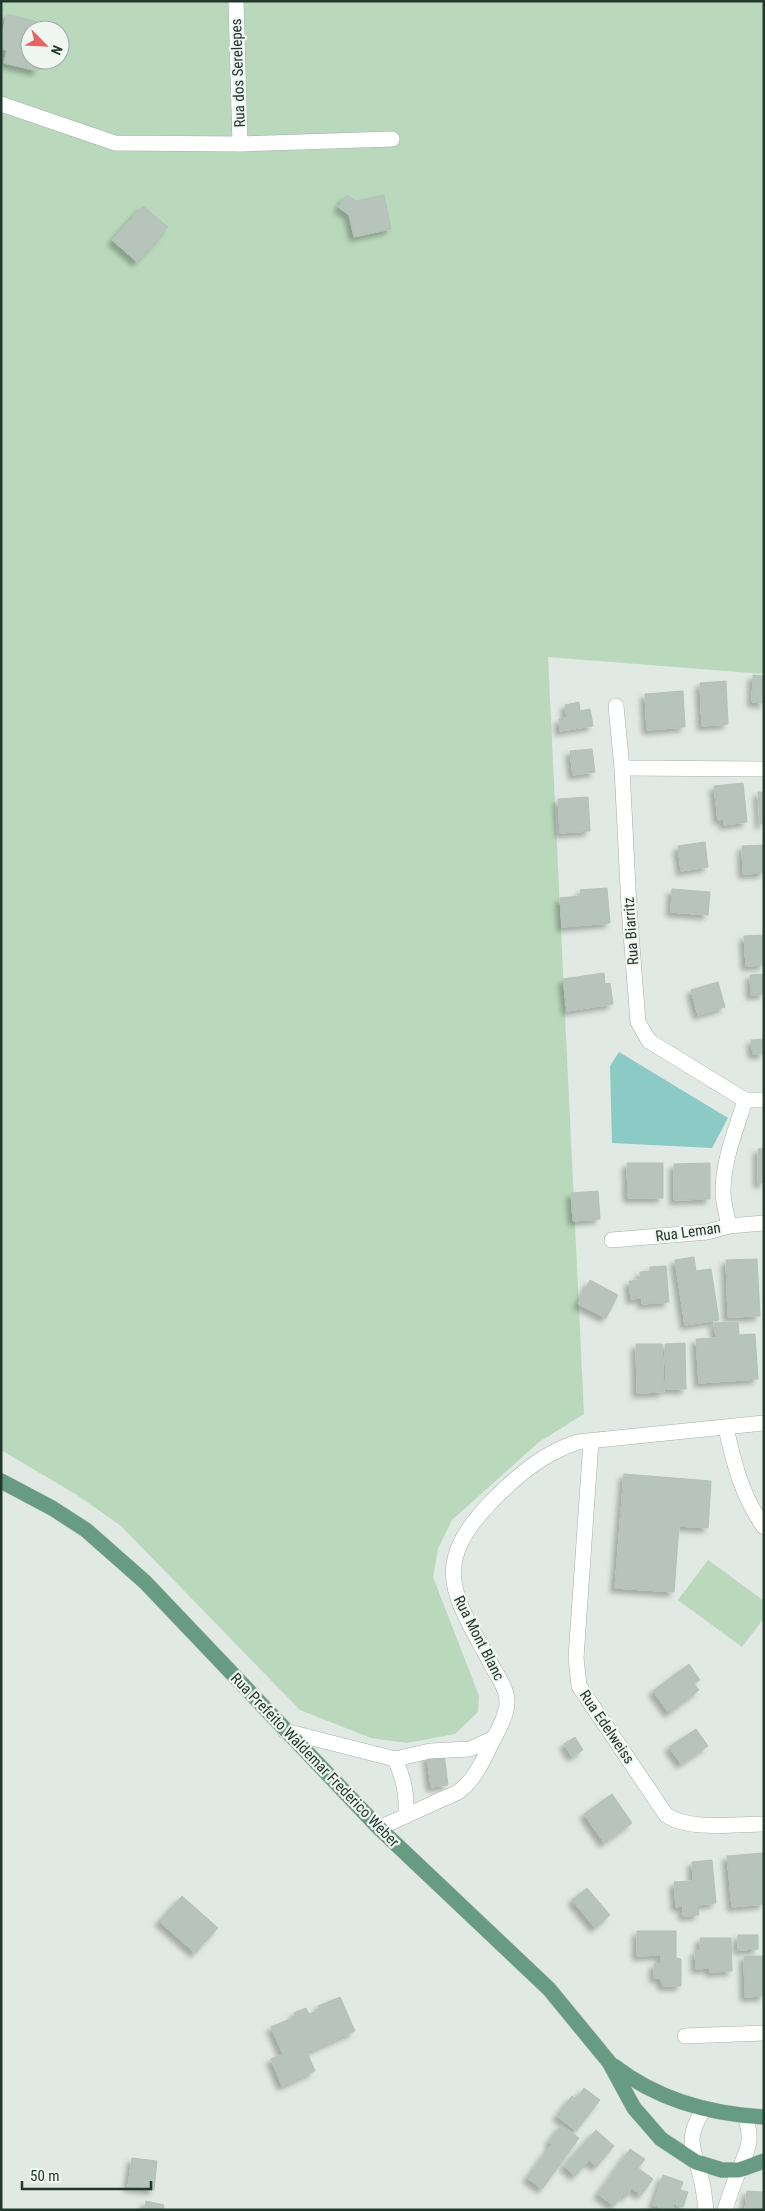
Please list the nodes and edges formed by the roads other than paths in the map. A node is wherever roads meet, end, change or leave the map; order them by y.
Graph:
1 (236, 1) edge
2 (1, 104) edge
3 (392, 139) dead end
4 (240, 144) junction
5 (616, 706) dead end
6 (622, 768) junction
7 (764, 769) edge
8 (745, 1100) junction
9 (764, 1100) edge
10 (764, 1223) edge
11 (729, 1226) junction
12 (612, 1240) dead end
13 (764, 1423) edge
14 (726, 1428) junction
15 (591, 1441) junction
16 (1, 1481) edge
17 (764, 1526) edge
18 (285, 1731) junction
19 (494, 1738) junction
20 (395, 1759) junction
21 (406, 1816) junction
22 (764, 1824) edge
23 (379, 1828) junction
24 (764, 2033) edge
25 (685, 2036) dead end
26 (609, 2062) junction
27 (704, 2109) junction
28 (745, 2116) junction
29 (764, 2118) edge
30 (764, 2161) edge
31 (696, 2162) junction
32 (739, 2170) junction
33 (706, 2210) edge
34 (725, 2210) edge

1 - 4 street, Rua dos Serelepes
2 - 4 street
3 - 4 street
5 - 6 street, Rua Biarritz
6 - 7 street
6 - 8 street, Rua Biarritz
8 - 9 street
8 - 11 street
10 - 11 street, Rua Leman
11 - 12 street, Rua Leman
13 - 14 street, Rua Mont Blanc
14 - 15 street, Rua Mont Blanc
14 - 17 street
15 - 19 street, Rua Mont Blanc
15 - 22 street, Rua Edelweiss
16 - 18 main road, Rua Prefeito Waldemar Frederico Weber
18 - 20 street
18 - 23 main road, Rua Prefeito Waldemar Frederico Weber
19 - 20 street
19 - 21 street, Rua Mont Blanc
20 - 21 street
21 - 23 street, Rua Mont Blanc
23 - 26 main road, Rua Prefeito Waldemar Frederico Weber
24 - 25 street
26 - 27 main road
26 - 31 main road
27 - 28 main road
27 - 31 street
28 - 29 main road
28 - 32 street
30 - 32 main road
31 - 32 main road
31 - 33 street
32 - 34 street

